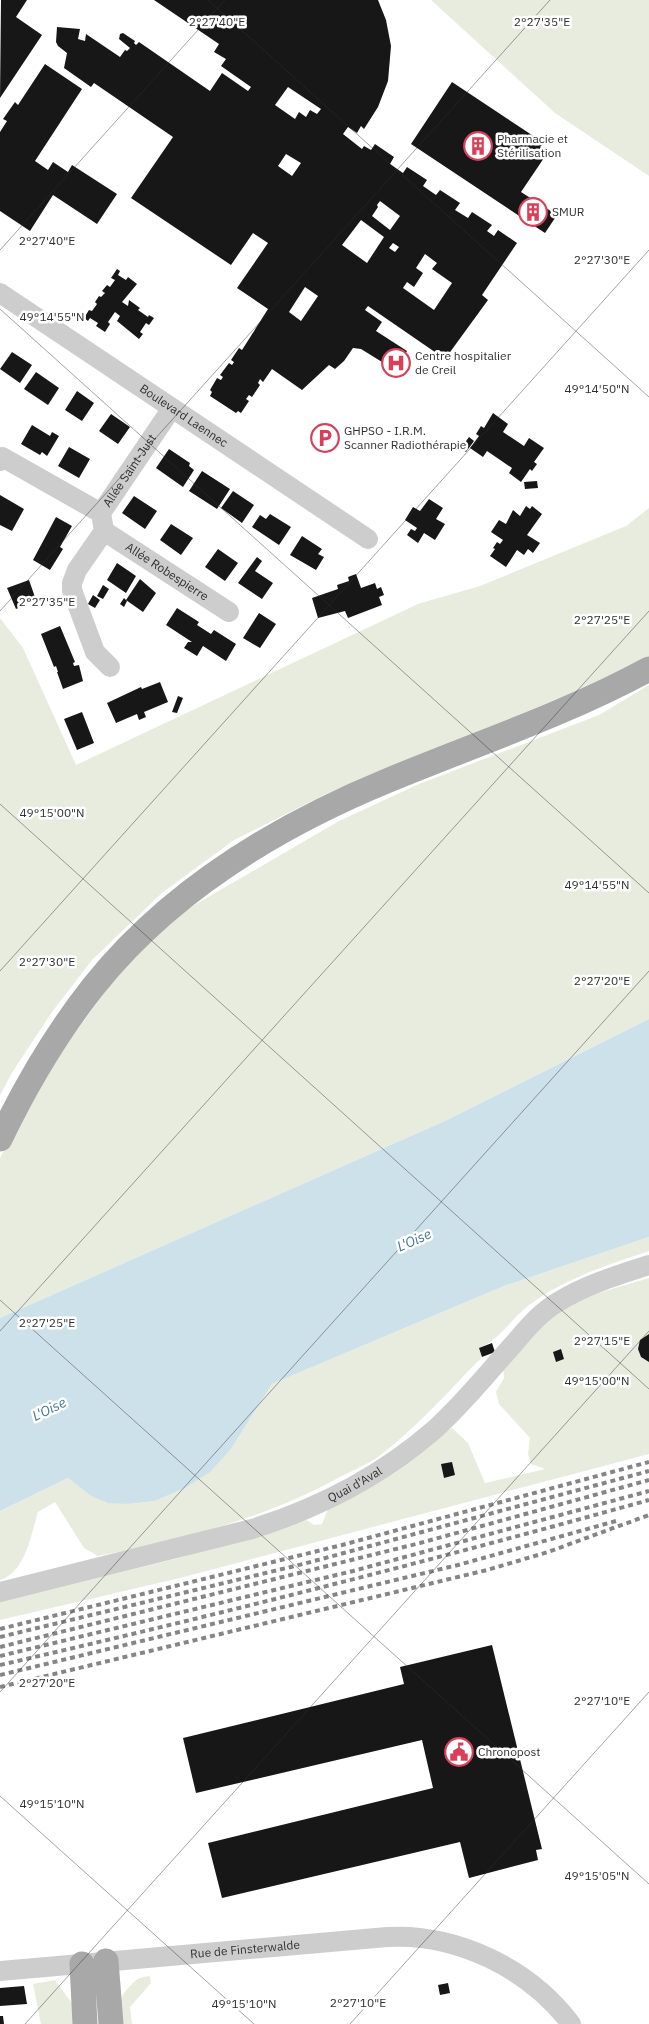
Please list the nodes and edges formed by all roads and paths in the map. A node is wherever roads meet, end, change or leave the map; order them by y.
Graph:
1 (0, 293) edge
2 (172, 408) junction
3 (0, 461) edge
4 (103, 522) junction
5 (368, 539) dead end
6 (229, 612) dead end
7 (110, 667) dead end
8 (649, 669) edge
9 (0, 1139) edge
10 (649, 1266) edge
11 (0, 1592) edge
12 (106, 1962) junction
13 (82, 1964) junction
14 (0, 1971) edge
15 (85, 2024) edge
16 (111, 2024) edge
17 (571, 2024) edge

1 - 2 street, Boulevard Laennec
2 - 4 street, Allée Saint-Just
2 - 5 street, Boulevard Laennec
3 - 4 street, Allée Robespierre
4 - 6 street, Allée Robespierre
4 - 7 street, Allée Saint-Just
8 - 9 main road
10 - 11 street, Quai d'Aval
12 - 13 street, Rue de Finsterwalde
12 - 16 main road
12 - 17 street, Rue de Finsterwalde
13 - 14 street, Rue de Finsterwalde
13 - 15 main road

